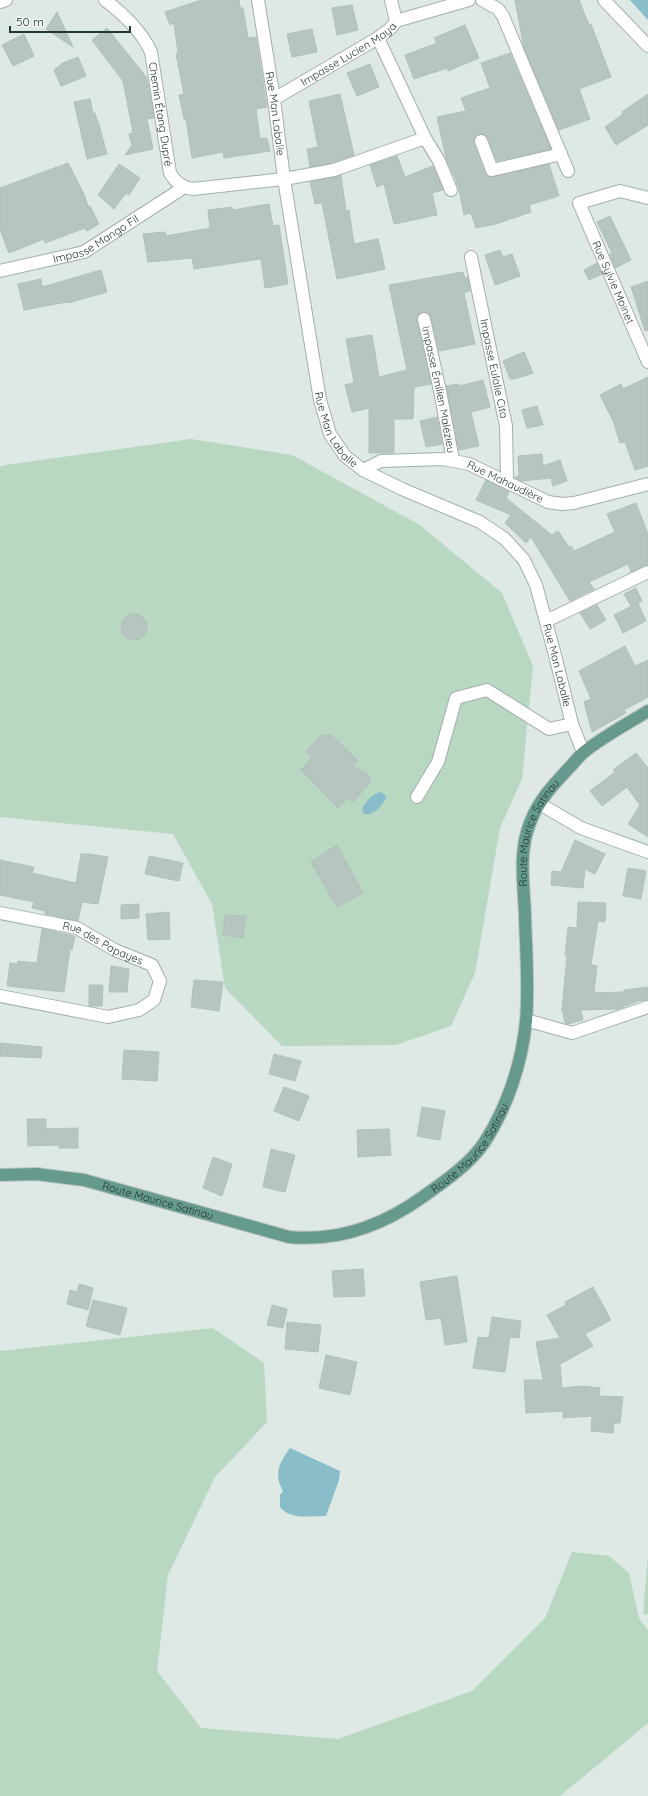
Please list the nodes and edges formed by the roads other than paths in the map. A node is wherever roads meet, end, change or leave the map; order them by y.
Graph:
1 (6, 0) edge
2 (105, 0) edge
3 (258, 0) edge
4 (391, 0) edge
5 (469, 0) edge
6 (482, 0) edge
7 (604, 0) edge
8 (0, 2) edge
9 (396, 21) junction
10 (378, 38) junction
11 (648, 46) edge
12 (274, 100) junction
13 (425, 138) junction
14 (481, 141) dead end
15 (561, 154) junction
16 (568, 171) dead end
17 (284, 179) junction
18 (183, 188) junction
19 (451, 190) dead end
20 (648, 198) edge
21 (472, 257) dead end
22 (0, 271) edge
23 (424, 319) dead end
24 (647, 358) edge
25 (453, 460) junction
26 (363, 470) junction
27 (507, 480) junction
28 (648, 484) edge
29 (648, 572) edge
30 (546, 621) junction
31 (648, 711) edge
32 (572, 724) junction
33 (584, 752) junction
34 (416, 797) dead end
35 (540, 804) junction
36 (648, 852) edge
37 (0, 913) edge
38 (0, 996) edge
39 (648, 1007) edge
40 (526, 1020) junction
41 (0, 1175) edge

1 - 8 street
2 - 18 street, Chemin Étang Dupré
3 - 12 street, Rue Man Laballe
4 - 9 street
5 - 9 street, Impasse Lucien Maya
6 - 15 street
7 - 11 street
9 - 10 street, Impasse Lucien Maya
10 - 12 street, Impasse Lucien Maya
10 - 13 street
12 - 17 street, Rue Man Laballe
13 - 17 street
13 - 19 street
14 - 15 street
15 - 16 street
17 - 18 street
17 - 26 street, Rue Man Laballe
18 - 22 street, Impasse Mango Fil
20 - 24 street, Rue Sylvie Moinet
21 - 27 street, Impasse Eulalie Cita
23 - 25 street, Impasse Émilien Malézieu
25 - 26 street, Rue Mahaudière
25 - 27 street, Rue Mahaudière
26 - 30 street, Rue Man Laballe
27 - 28 street, Rue Mahaudière
29 - 30 street
30 - 32 street, Rue Man Laballe
31 - 33 main road, Route Maurice Satinau
32 - 33 street, Rue Man Laballe
32 - 34 street
33 - 35 main road, Route Maurice Satinau
35 - 36 street
35 - 40 main road, Route Maurice Satinau
37 - 38 street, Rue des Papayes
39 - 40 street
40 - 41 main road, Route Maurice Satinau

